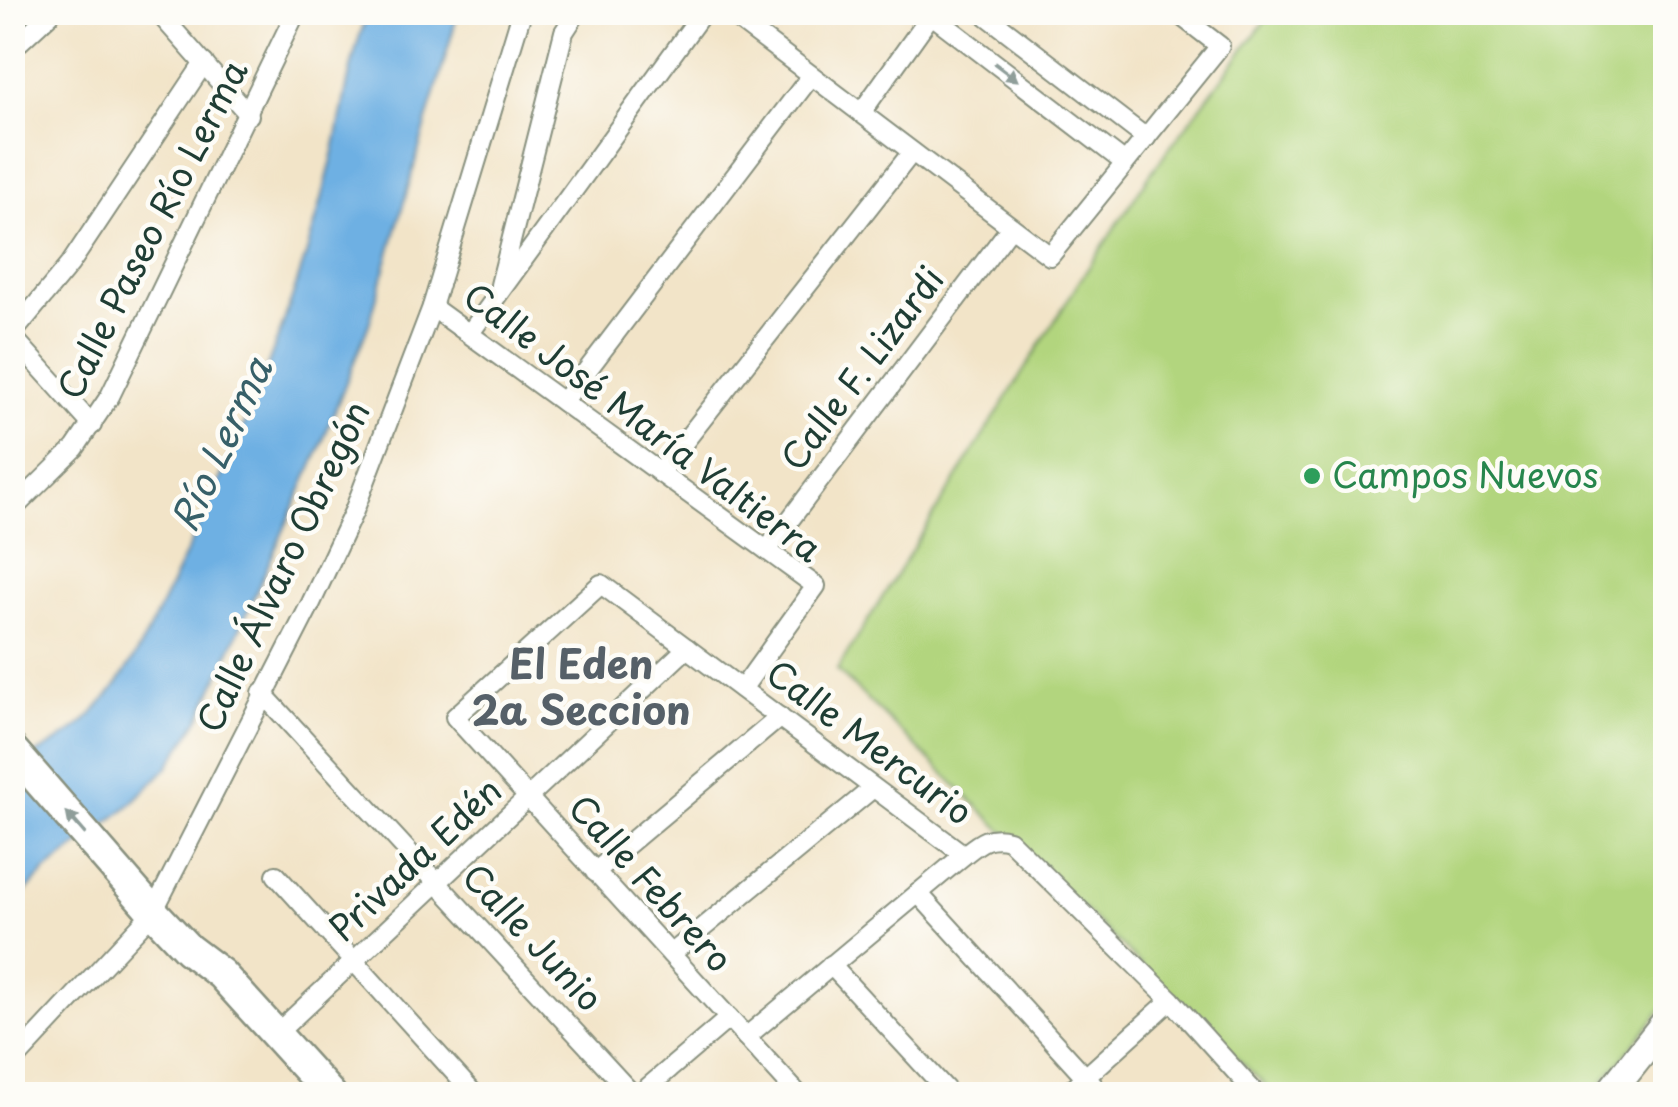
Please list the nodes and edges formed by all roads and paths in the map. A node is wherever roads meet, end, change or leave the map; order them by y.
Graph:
1 (52, 12) edge
2 (158, 12) edge
3 (296, 12) edge
4 (522, 12) edge
5 (577, 12) edge
6 (703, 12) edge
7 (728, 12) edge
8 (982, 12) edge
9 (931, 13) edge
10 (1177, 13) edge
11 (12, 49) edge
12 (204, 64) junction
13 (811, 76) junction
14 (861, 113) junction
15 (249, 114) junction
16 (1146, 138) junction
17 (912, 152) junction
18 (1126, 163) junction
19 (1011, 227) junction
20 (498, 294) junction
21 (432, 307) junction
22 (470, 333) junction
23 (12, 335) edge
24 (563, 402) junction
25 (92, 426) junction
26 (660, 473) junction
27 (12, 510) edge
28 (767, 550) junction
29 (687, 648) junction
30 (742, 690) junction
31 (262, 693) junction
32 (455, 717) joint
33 (780, 718) junction
34 (12, 750) edge
35 (874, 788) junction
36 (528, 798) junction
37 (964, 855) junction
38 (596, 872) junction
39 (276, 875) dead end
40 (438, 884) junction
41 (918, 893) junction
42 (146, 904) junction
43 (188, 949) junction
44 (671, 954) junction
45 (355, 962) junction
46 (831, 966) junction
47 (1171, 1000) junction
48 (729, 1018) junction
49 (1666, 1022) edge
50 (275, 1035) junction
51 (746, 1036) junction
52 (12, 1063) edge
53 (1086, 1078) junction
54 (304, 1094) edge
55 (330, 1094) edge
56 (474, 1094) edge
57 (632, 1094) edge
58 (640, 1094) edge
59 (798, 1094) edge
60 (950, 1094) edge
61 (1067, 1094) edge
62 (1101, 1094) edge
63 (1256, 1094) edge
64 (1609, 1094) edge

1 - 11 street
2 - 12 street
3 - 15 street, Calle Paseo Río Lerma
4 - 21 street, Calle Álvaro Obregón
5 - 20 street
6 - 20 street
7 - 13 street
8 - 16 street
9 - 14 street
9 -> 18 street
10 - 16 street
12 - 15 street
12 - 23 street
13 - 14 street
13 - 24 street
14 - 17 street
15 - 25 street, Calle Paseo Río Lerma
16 - 18 street
17 - 19 street
17 - 26 street
18 - 19 street
19 - 28 street, Calle F. Lizardi
20 - 22 street
21 - 22 street, Calle José María Valtierra
21 - 31 street, Calle Álvaro Obregón
22 - 24 street, Calle José María Valtierra
23 - 25 street
24 - 26 street, Calle José María Valtierra
25 - 27 street, Calle Paseo Río Lerma
26 - 28 street, Calle José María Valtierra
28 - 30 street, Calle José María Valtierra
29 - 30 street, Calle Mercurio
29 - 32 street, Calle Mercurio
29 - 36 street, Privada Edén
30 - 33 street, Calle Mercurio
31 - 40 street, Calle Junio
31 - 42 street, Calle Álvaro Obregón
32 - 36 street, Calle Febrero
33 - 35 street, Calle Mercurio
33 - 38 street
42 -> 34 main road
35 - 37 street, Calle Mercurio
35 - 44 street
36 - 38 street, Calle Febrero
36 - 40 street, Privada Edén
37 - 41 street
37 - 47 street, Calle Mercurio
38 - 44 street, Calle Febrero
39 - 45 street
40 - 45 street, Privada Edén
40 - 57 street, Calle Junio
41 - 46 street
41 - 53 street
42 - 43 main road
42 - 52 street, Calle Álvaro Obregón
43 - 50 main road
43 - 54 main road
44 - 48 street, Calle Febrero
45 - 50 street, Privada Edén
45 - 56 street
46 - 51 street
46 - 60 street
47 - 53 street
47 - 63 street, Calle Mercurio
48 - 51 street, Calle Febrero
48 - 58 street
49 - 64 street
50 - 55 main road
51 - 59 street, Calle Febrero
53 - 61 street
53 - 62 street

